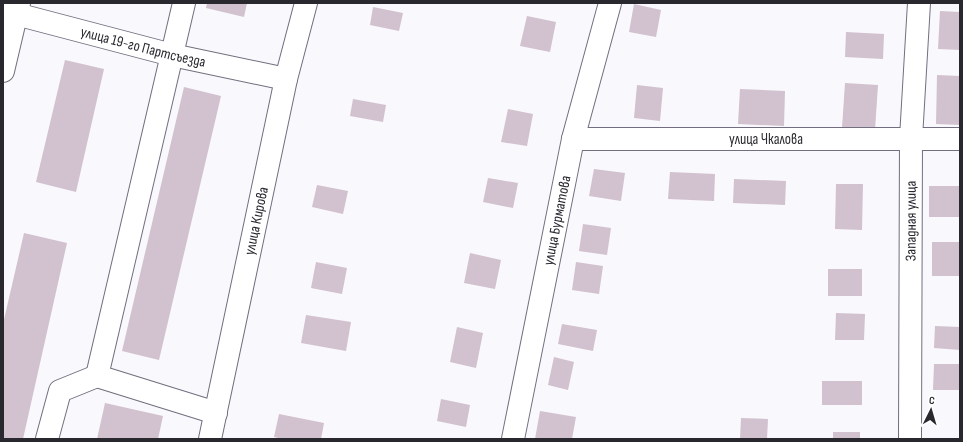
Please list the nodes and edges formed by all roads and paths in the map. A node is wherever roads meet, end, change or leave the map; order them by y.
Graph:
1 (184, 3) edge
2 (306, 3) edge
3 (610, 3) edge
4 (919, 3) edge
5 (13, 7) edge
6 (172, 55) junction
7 (3, 71) edge
8 (286, 79) junction
9 (911, 138) junction
10 (572, 139) junction
11 (960, 139) edge
12 (97, 376) junction
13 (216, 413) junction
14 (47, 439) edge
15 (210, 439) edge
16 (513, 439) edge
17 (910, 439) edge

1 - 6 street
2 - 8 street, улица Кирова
3 - 10 street, улица Бурматова
4 - 9 street, Западная улица
5 - 6 street, улица 19-го Партсъезда
5 - 7 street
6 - 8 street, улица 19-го Партсъезда
6 - 12 street
8 - 13 street, улица Кирова
9 - 10 street, улица Чкалова
9 - 11 street, улица Чкалова
9 - 17 street, Западная улица
10 - 16 street, улица Бурматова
12 - 13 street
12 - 14 street
13 - 15 street, улица Кирова

